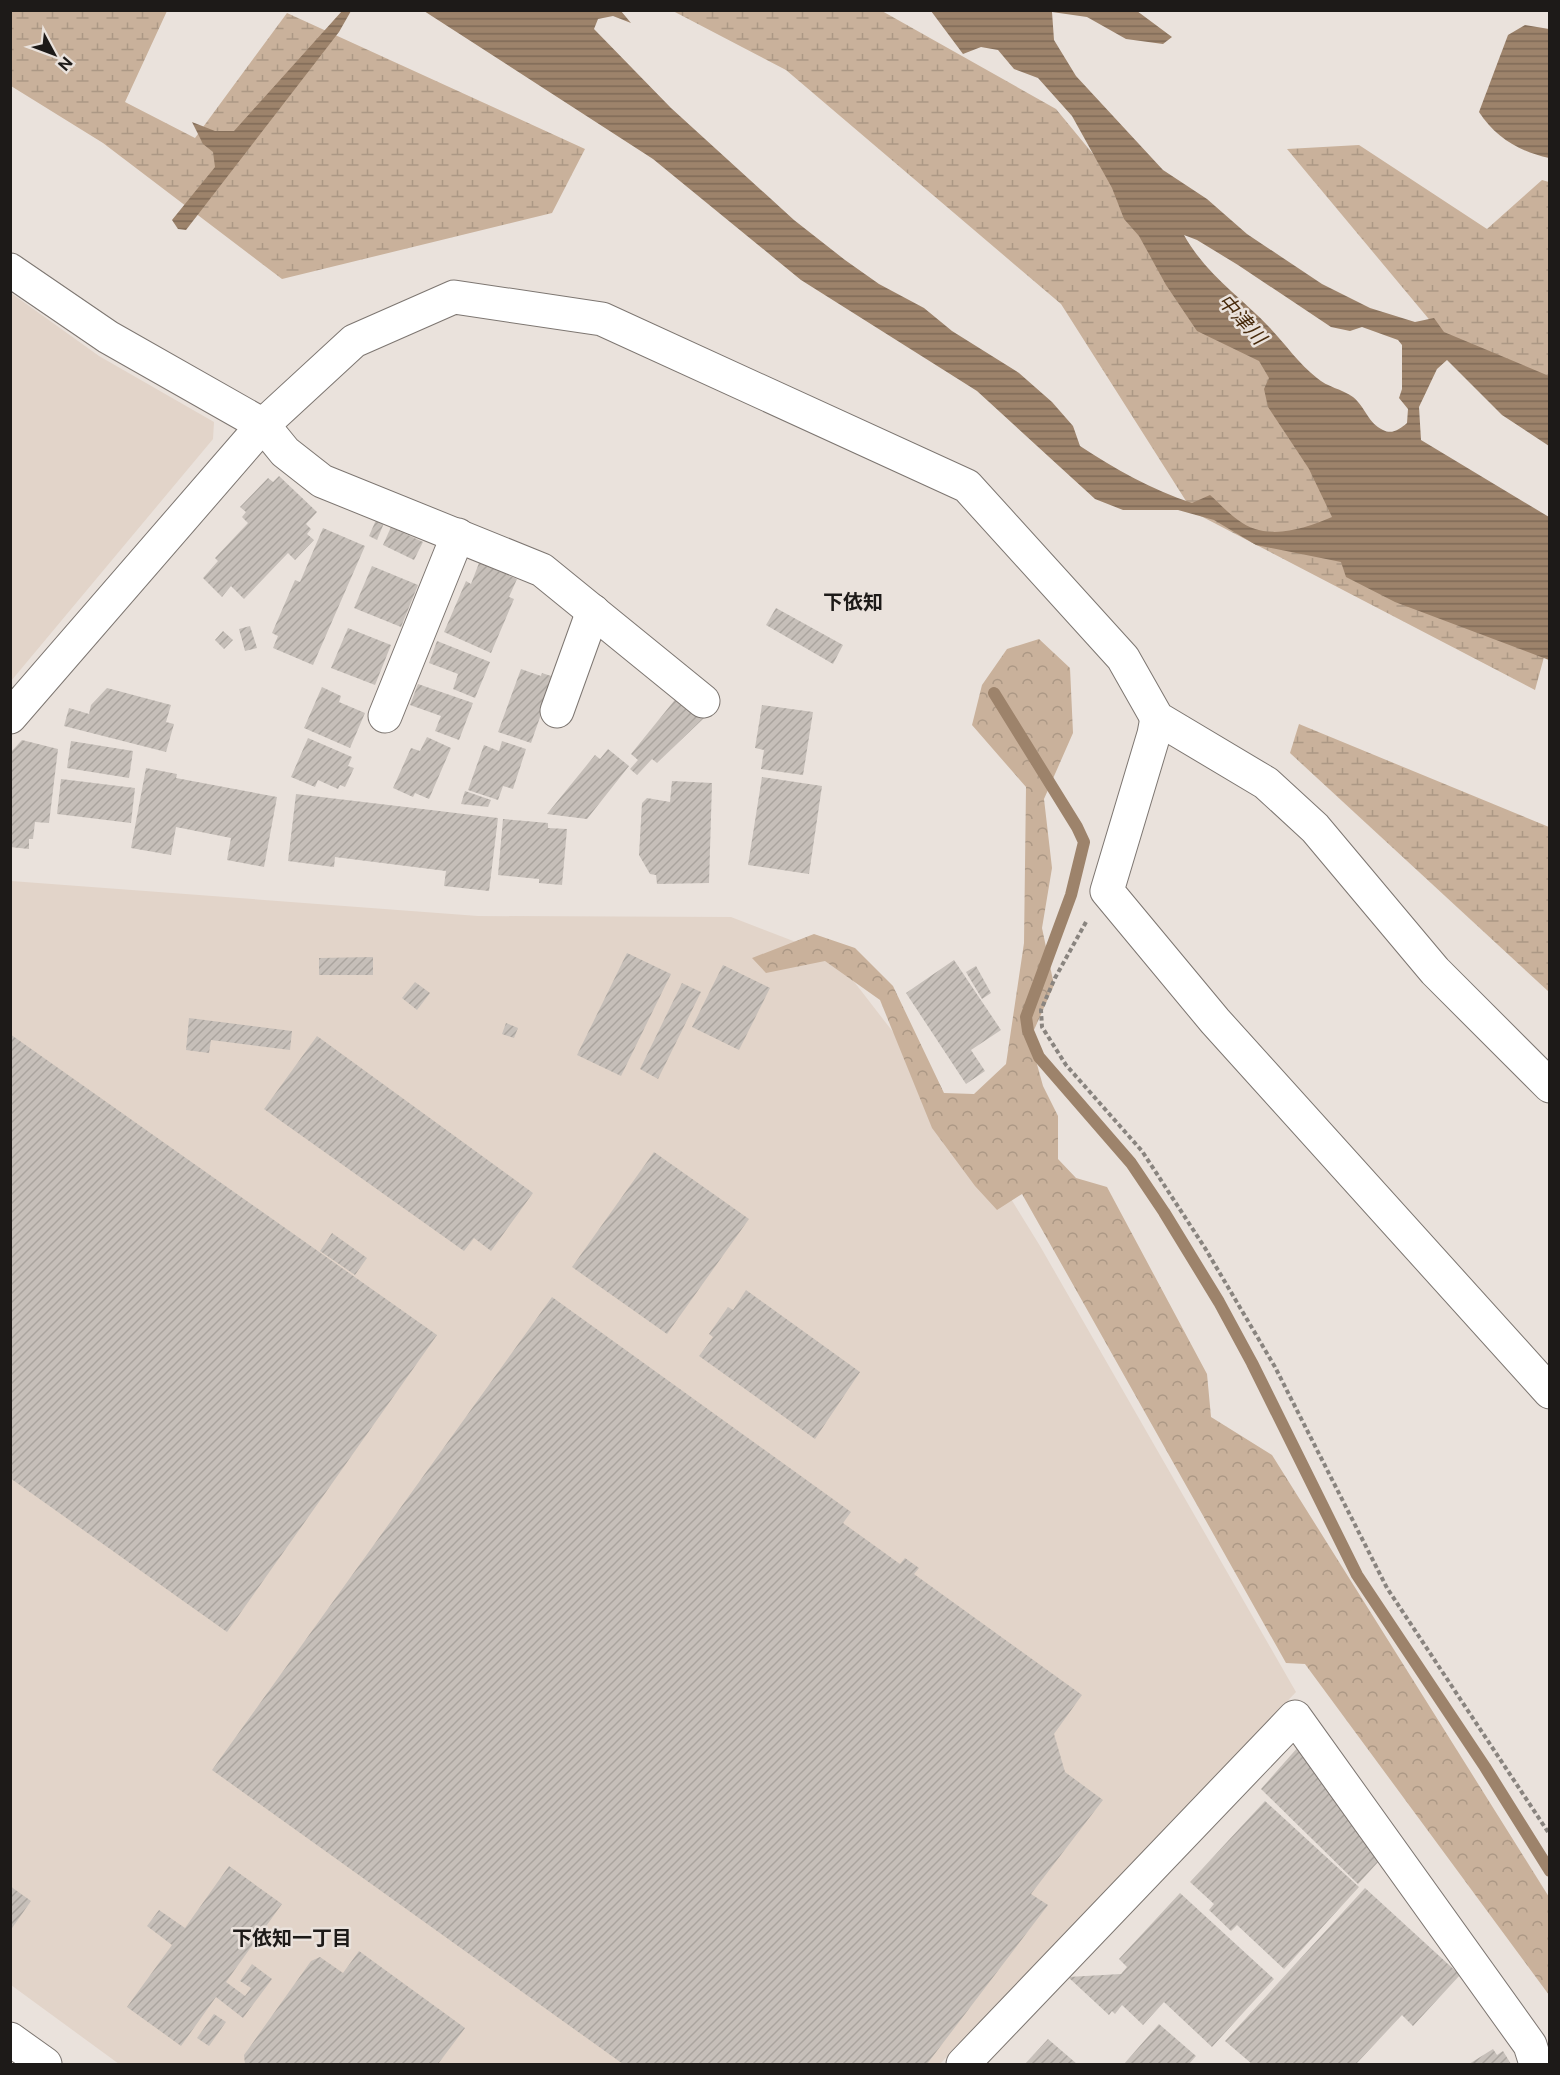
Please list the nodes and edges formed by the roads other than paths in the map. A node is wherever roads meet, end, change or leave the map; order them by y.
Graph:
1 (10, 270) edge
2 (263, 425) junction
3 (458, 535) junction
4 (593, 611) junction
5 (702, 701) dead end
6 (557, 711) dead end
7 (385, 716) dead end
8 (10, 717) edge
9 (1157, 718) junction
10 (1550, 1086) edge
11 (1550, 1392) edge
12 (10, 2039) edge
13 (45, 2064) edge
14 (963, 2064) edge
15 (1536, 2064) edge

1 - 2 main road
2 - 3 main road
2 - 8 main road
2 - 9 main road
3 - 4 main road
3 - 7 main road
4 - 5 main road
4 - 6 main road
9 - 10 main road
9 - 11 main road
12 - 13 main road
14 - 15 main road

